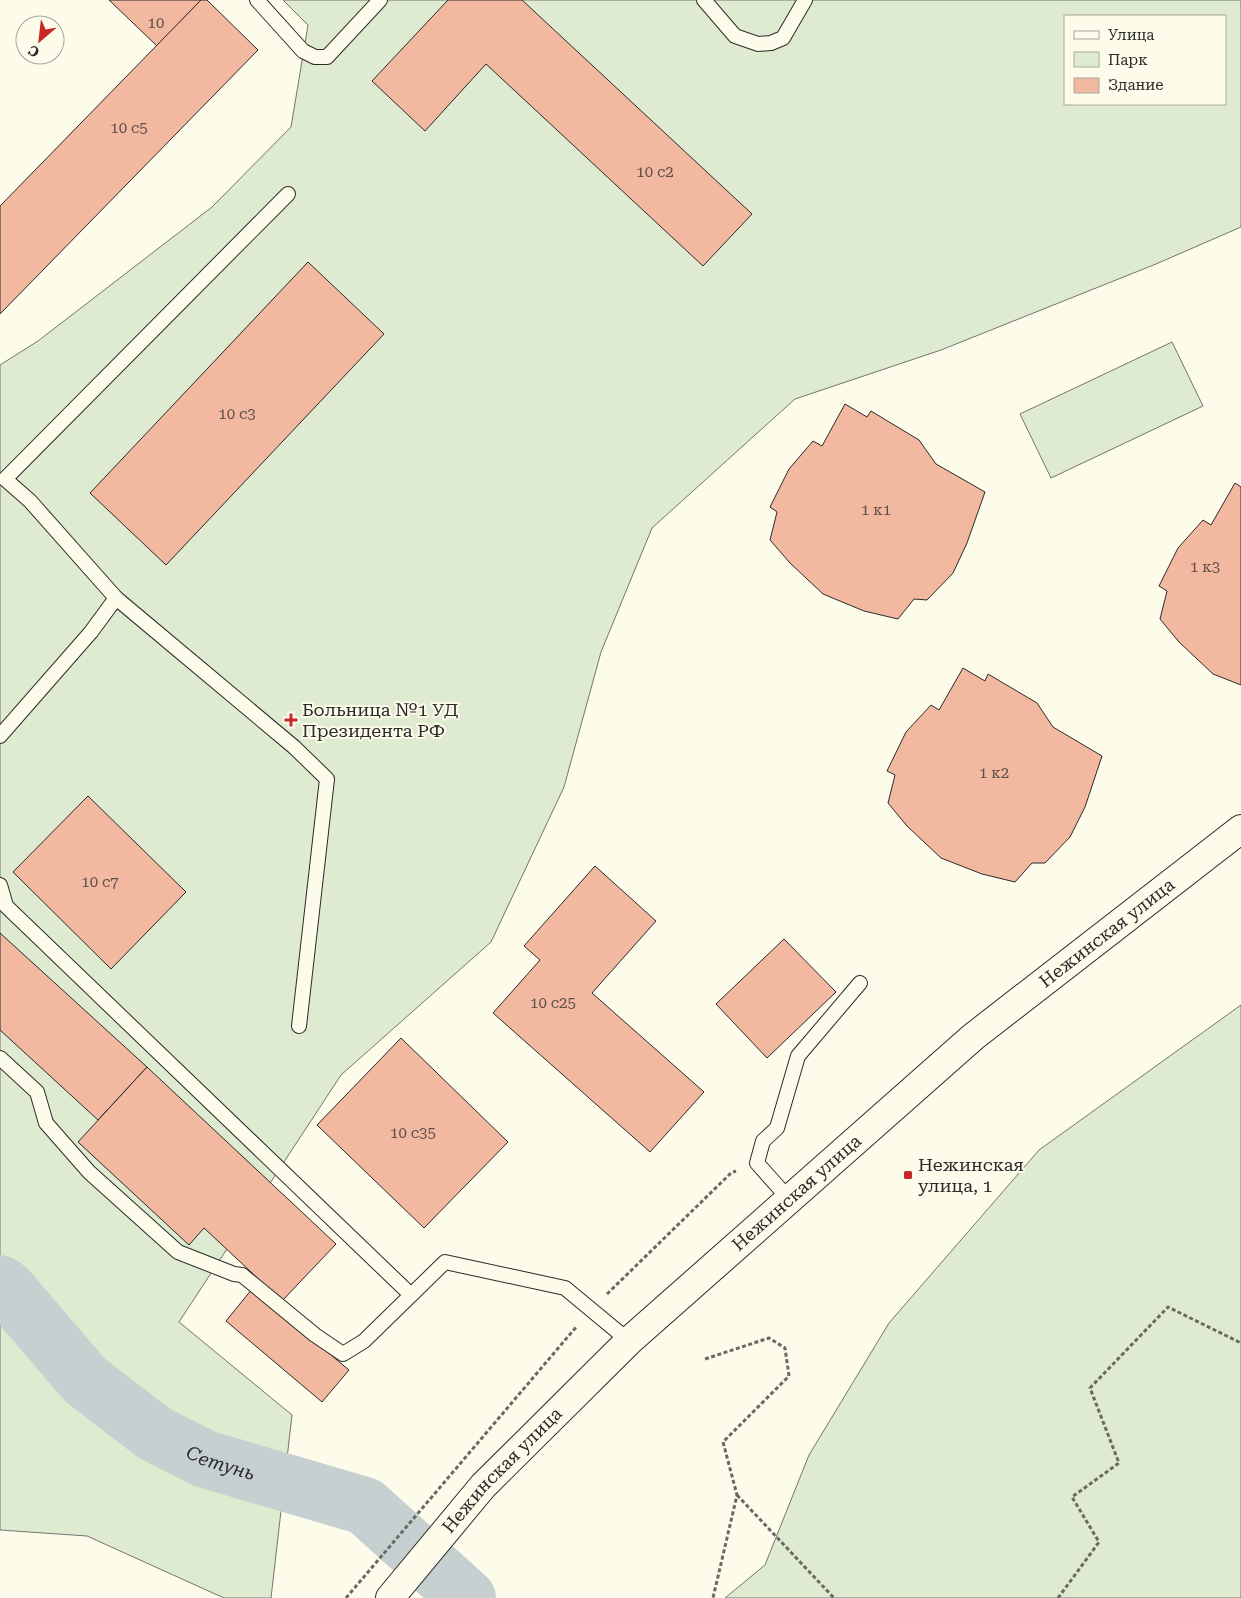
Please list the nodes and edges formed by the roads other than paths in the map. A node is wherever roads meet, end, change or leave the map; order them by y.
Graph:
1 (258, 0) edge
2 (380, 0) edge
3 (704, 0) edge
4 (805, 0) edge
5 (288, 194) dead end
6 (116, 598) junction
7 (0, 736) edge
8 (1241, 829) edge
9 (1, 890) edge
10 (860, 983) dead end
11 (299, 1026) dead end
12 (0, 1058) edge
13 (789, 1199) junction
14 (411, 1295) junction
15 (629, 1341) junction
16 (390, 1598) edge

1 - 2 lane
3 - 4 lane
5 - 6 lane
6 - 7 lane
6 - 11 lane
8 - 13 street, Нежинская улица
9 - 14 lane
10 - 13 lane
12 - 14 lane
13 - 15 street, Нежинская улица
14 - 15 lane
15 - 16 street, Нежинская улица

